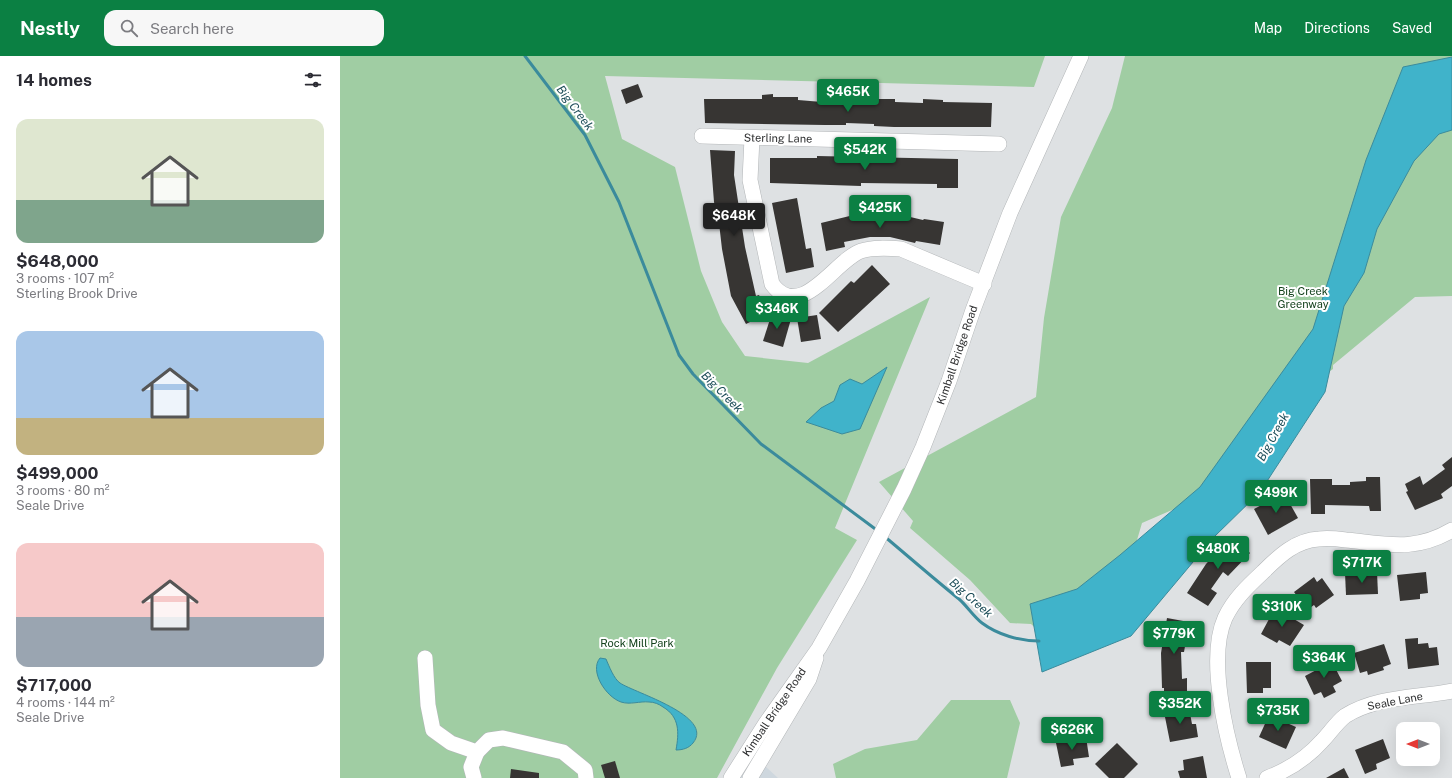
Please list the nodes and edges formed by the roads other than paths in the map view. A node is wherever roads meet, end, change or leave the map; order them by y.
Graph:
1 (1081, 56) edge
2 (702, 136) dead end
3 (752, 138) junction
4 (999, 144) dead end
5 (984, 284) junction
6 (1452, 530) edge
7 (819, 648) junction
8 (426, 658) dead end
9 (1452, 691) edge
10 (477, 752) junction
11 (474, 778) edge
12 (586, 778) edge
13 (731, 778) edge
14 (750, 778) edge
15 (1239, 778) edge
16 (1266, 778) edge

1 - 5 street, Kimball Bridge Road
2 - 3 street, Sterling Lane
3 - 4 street, Sterling Lane
3 - 5 street
5 - 7 street, Kimball Bridge Road
6 - 15 street
7 - 13 street, Kimball Bridge Road
7 - 14 street, Kimball Bridge Road
8 - 10 street
9 - 16 street, Seale Lane
10 - 11 street
10 - 12 street

